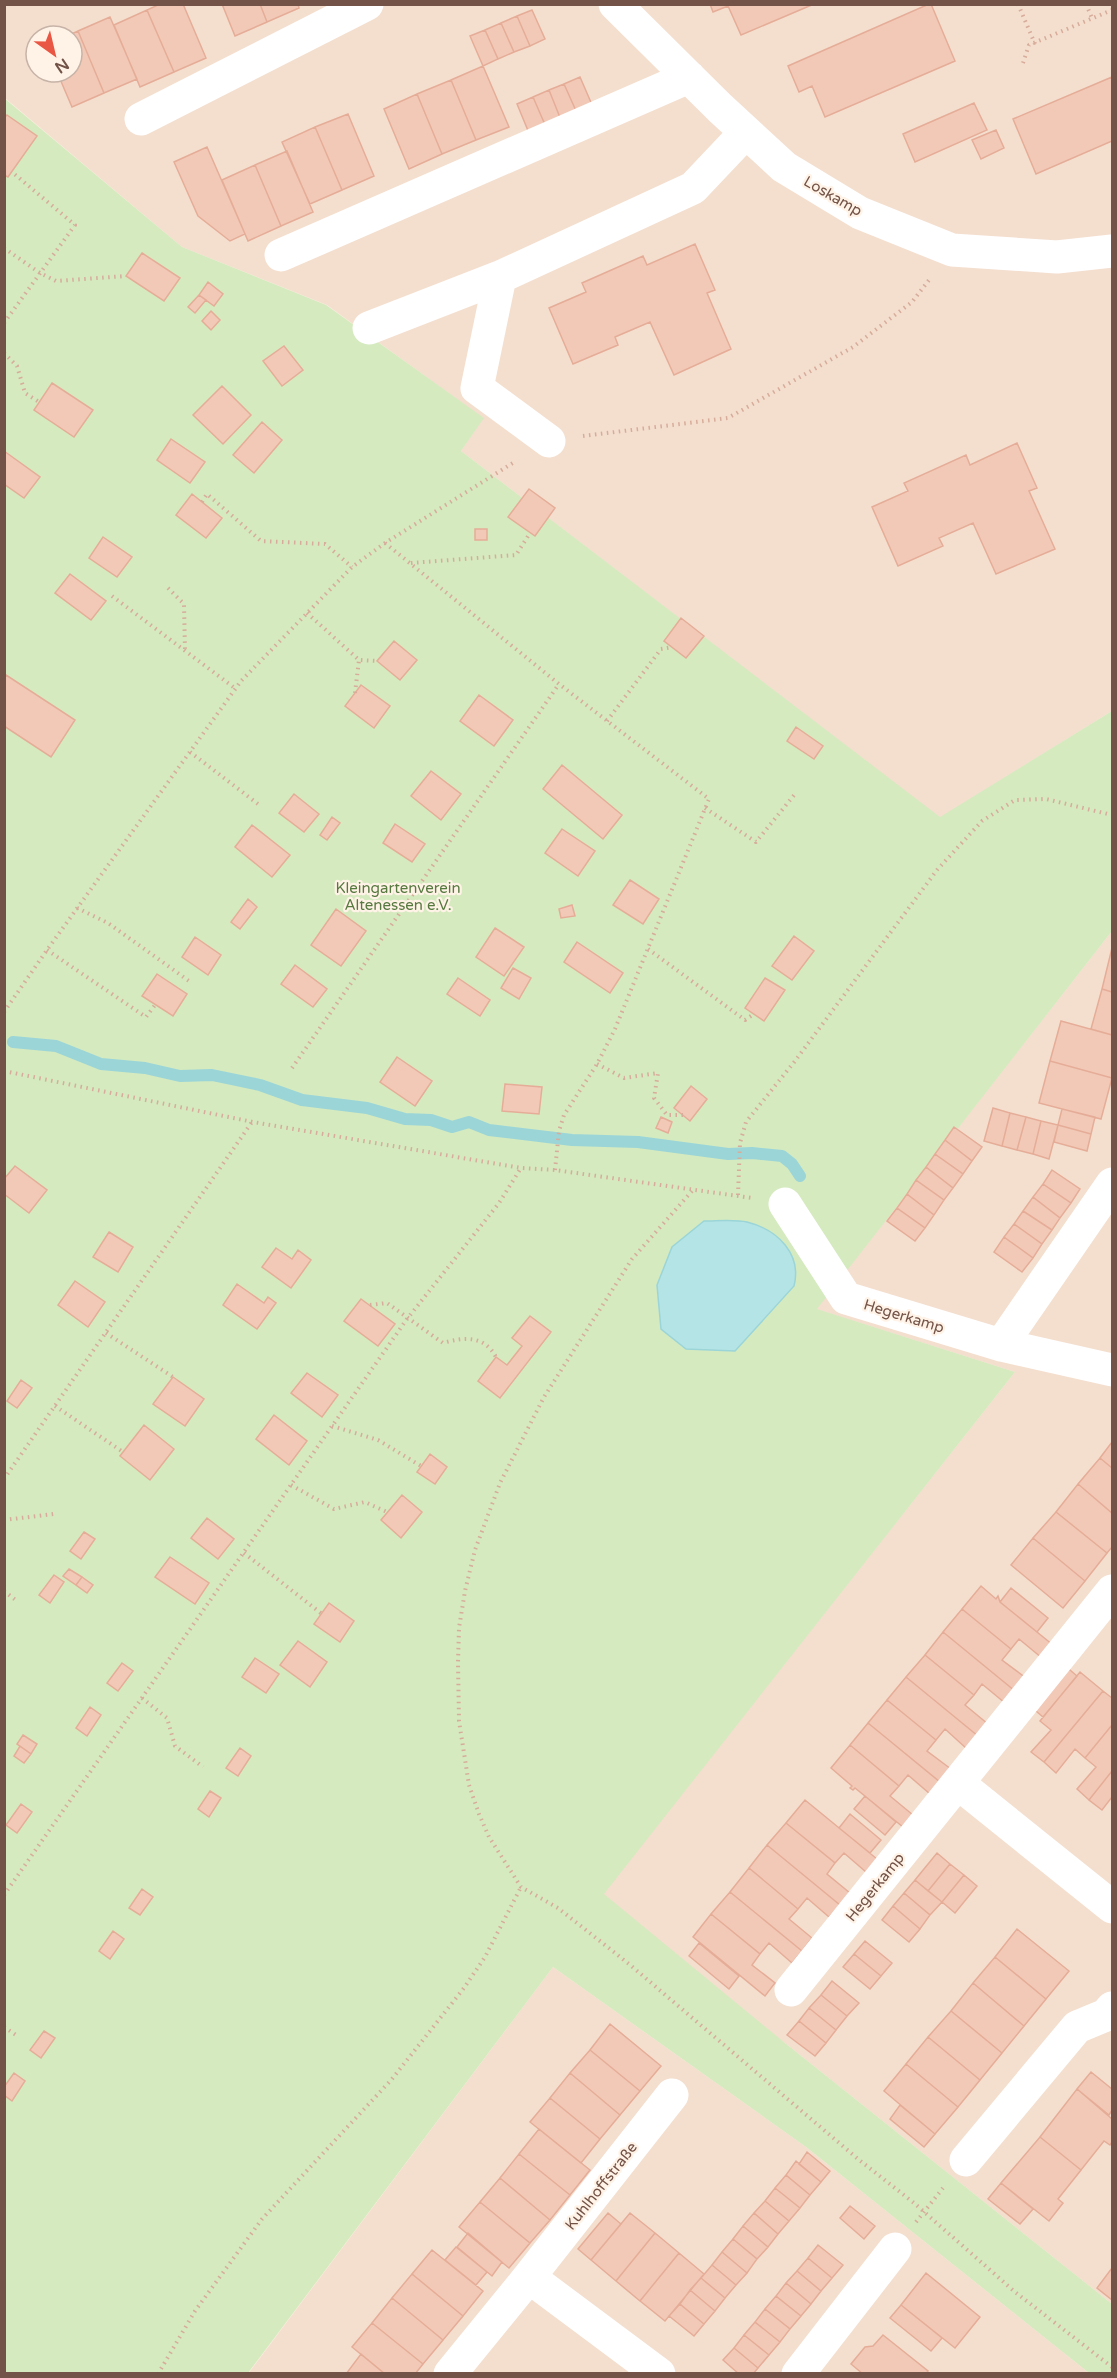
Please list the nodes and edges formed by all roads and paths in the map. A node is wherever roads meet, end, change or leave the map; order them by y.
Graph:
1 (367, 4) edge
2 (615, 4) edge
3 (1018, 4) edge
4 (1086, 4) edge
5 (1113, 9) edge
6 (1092, 18) junction
7 (1035, 44) junction
8 (1023, 63) dead end
9 (689, 77) junction
10 (141, 119) dead end
11 (746, 132) junction
12 (12, 172) dead end
13 (4, 248) edge
14 (952, 250) junction
15 (1113, 251) edge
16 (281, 255) dead end
17 (40, 273) junction
18 (126, 276) dead end
19 (500, 277) junction
20 (4, 323) edge
21 (369, 327) dead end
22 (4, 353) edge
23 (39, 402) dead end
24 (549, 441) junction
25 (202, 502) dead end
26 (530, 533) dead end
27 (385, 543) junction
28 (411, 563) junction
29 (352, 567) junction
30 (168, 588) dead end
31 (112, 596) dead end
32 (307, 613) junction
33 (672, 647) dead end
34 (185, 651) junction
35 (359, 660) junction
36 (377, 661) dead end
37 (559, 684) junction
38 (236, 689) junction
39 (355, 693) dead end
40 (607, 721) junction
41 (190, 752) junction
42 (795, 794) dead end
43 (258, 804) dead end
44 (705, 808) junction
45 (1113, 815) edge
46 (77, 908) junction
47 (648, 949) junction
48 (47, 950) junction
49 (189, 981) dead end
50 (155, 1005) dead end
51 (4, 1012) edge
52 (754, 1014) dead end
53 (597, 1064) junction
54 (292, 1068) dead end
55 (4, 1071) edge
56 (683, 1115) dead end
57 (253, 1122) junction
58 (521, 1168) junction
59 (555, 1170) junction
60 (1113, 1184) edge
61 (692, 1191) junction
62 (738, 1195) junction
63 (785, 1204) joint
64 (370, 1305) dead end
65 (407, 1319) junction
66 (106, 1333) junction
67 (1001, 1345) junction
68 (496, 1357) dead end
69 (1113, 1370) edge
70 (172, 1377) dead end
71 (55, 1406) junction
72 (332, 1426) junction
73 (123, 1452) dead end
74 (421, 1466) dead end
75 (4, 1479) edge
76 (291, 1485) junction
77 (387, 1512) dead end
78 (54, 1514) dead end
79 (4, 1520) edge
80 (244, 1552) junction
81 (4, 1591) edge
82 (1113, 1591) edge
83 (17, 1601) dead end
84 (322, 1614) dead end
85 (142, 1698) junction
86 (203, 1767) dead end
87 (959, 1784) junction
88 (521, 1887) junction
89 (4, 1895) edge
90 (1113, 1907) edge
91 (791, 1990) dead end
92 (1113, 2008) edge
93 (4, 2027) edge
94 (19, 2037) dead end
95 (672, 2095) dead end
96 (966, 2160) joint
97 (924, 2212) junction
98 (895, 2249) joint
99 (530, 2277) junction
100 (1113, 2367) edge
101 (158, 2373) edge
102 (450, 2373) edge
103 (659, 2373) edge
104 (798, 2373) edge

1 - 10 street
2 - 9 street, Loskamp
3 - 7 path
4 - 6 path
5 - 6 path
6 - 7 path
7 - 8 path
9 - 11 street, Loskamp
9 - 16 street
11 - 14 street, Loskamp
11 - 19 street
12 - 17 path
13 - 17 path
14 - 15 street, Loskamp
14 - 24 path
17 - 18 path
17 - 20 path
19 - 21 street
19 - 24 street
22 - 23 path
24 - 27 path
25 - 29 path
26 - 28 path
27 - 28 path
27 - 29 path
28 - 37 path
29 - 32 path
30 - 34 path
31 - 34 path
32 - 35 path
32 - 38 path
33 - 40 path
34 - 38 path
35 - 36 path
35 - 39 path
37 - 40 path
37 - 54 path
38 - 41 path
40 - 44 path
41 - 43 path
41 - 46 path
42 - 44 path
44 - 47 path
45 - 62 path
46 - 48 path
46 - 49 path
47 - 52 path
47 - 53 path
48 - 50 path
48 - 51 path
53 - 56 path
53 - 59 path
55 - 57 path
57 - 58 path
57 - 66 path
58 - 59 path
58 - 65 path
59 - 61 path
60 - 67 street
61 - 62 path
61 - 88 path
62 - 63 path
63 - 67 street, Hegerkamp
64 - 65 path
65 - 68 path
65 - 72 path
66 - 70 path
66 - 71 path
67 - 69 street, Hegerkamp
71 - 73 path
71 - 75 path
72 - 74 path
72 - 76 path
76 - 77 path
76 - 80 path
78 - 79 path
80 - 84 path
80 - 85 path
81 - 83 path
82 - 87 street, Hegerkamp
85 - 86 path
85 - 89 path
87 - 90 street
87 - 91 street, Hegerkamp
88 - 97 path
88 - 101 path
92 - 96 street
93 - 94 path
95 - 99 street, Kuhlhoffstraße
96 - 97 path
97 - 98 path
97 - 100 path
98 - 104 street
99 - 102 street, Kuhlhoffstraße
99 - 103 street

